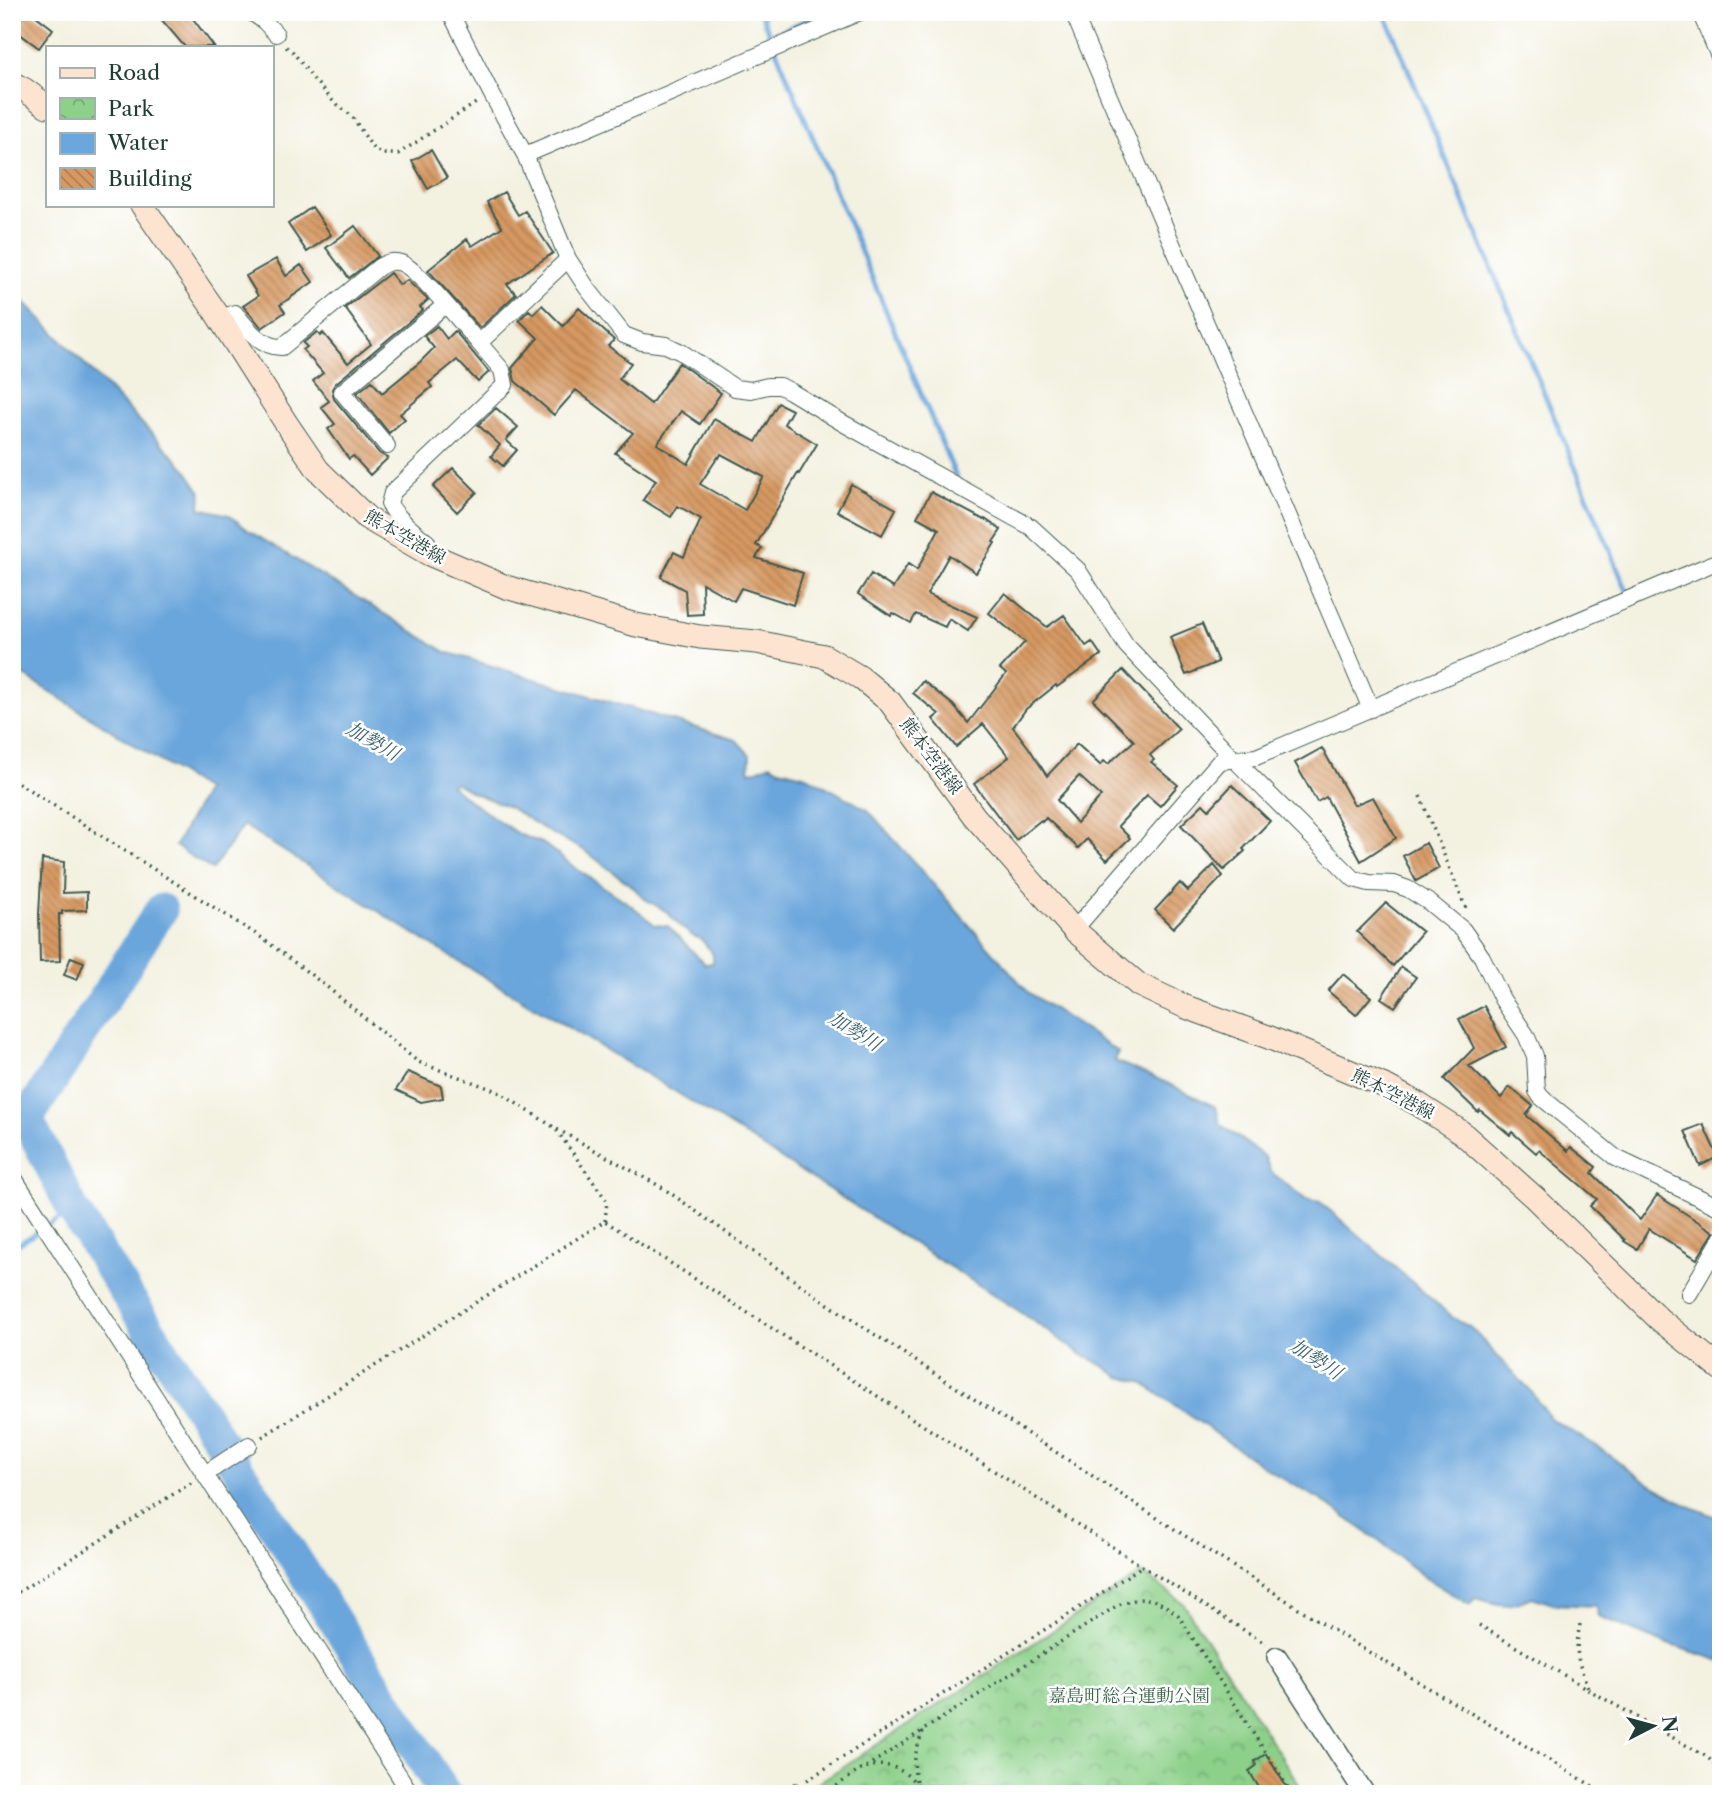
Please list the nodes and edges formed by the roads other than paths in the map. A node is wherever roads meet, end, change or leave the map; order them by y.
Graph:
1 (251, 12) edge
2 (450, 12) edge
3 (860, 12) edge
4 (1073, 12) edge
5 (1700, 12) edge
6 (276, 34) road end
7 (1721, 61) edge
8 (12, 83) edge
9 (46, 105) edge
10 (525, 155) junction
11 (143, 206) edge
12 (568, 258) junction
13 (445, 305) junction
14 (219, 318) junction
15 (479, 343) junction
16 (387, 446) dead end
17 (429, 554) junction
18 (1721, 560) edge
19 (1371, 709) junction
20 (1233, 758) junction
21 (1074, 930) junction
22 (12, 1175) edge
23 (1721, 1208) edge
24 (1721, 1239) edge
25 (1689, 1294) dead end
26 (1721, 1369) edge
27 (249, 1445) road end
28 (208, 1472) junction
29 (1277, 1657) road end
30 (411, 1794) edge
31 (1365, 1794) edge

1 - 6 street
2 - 10 street
3 - 10 street
4 - 19 street
5 - 7 street
8 - 9 main road
10 - 12 street
11 - 14 main road, 熊本空港線
12 - 15 street
12 - 20 street
13 - 14 street
13 - 15 street
13 - 16 street
14 - 17 main road, 熊本空港線
15 - 17 street
17 - 21 main road, 熊本空港線
18 - 19 street
19 - 20 street
20 - 21 street
20 - 23 street
21 - 26 main road, 熊本空港線
22 - 28 street
24 - 25 street
27 - 28 street
28 - 30 street
29 - 31 street

